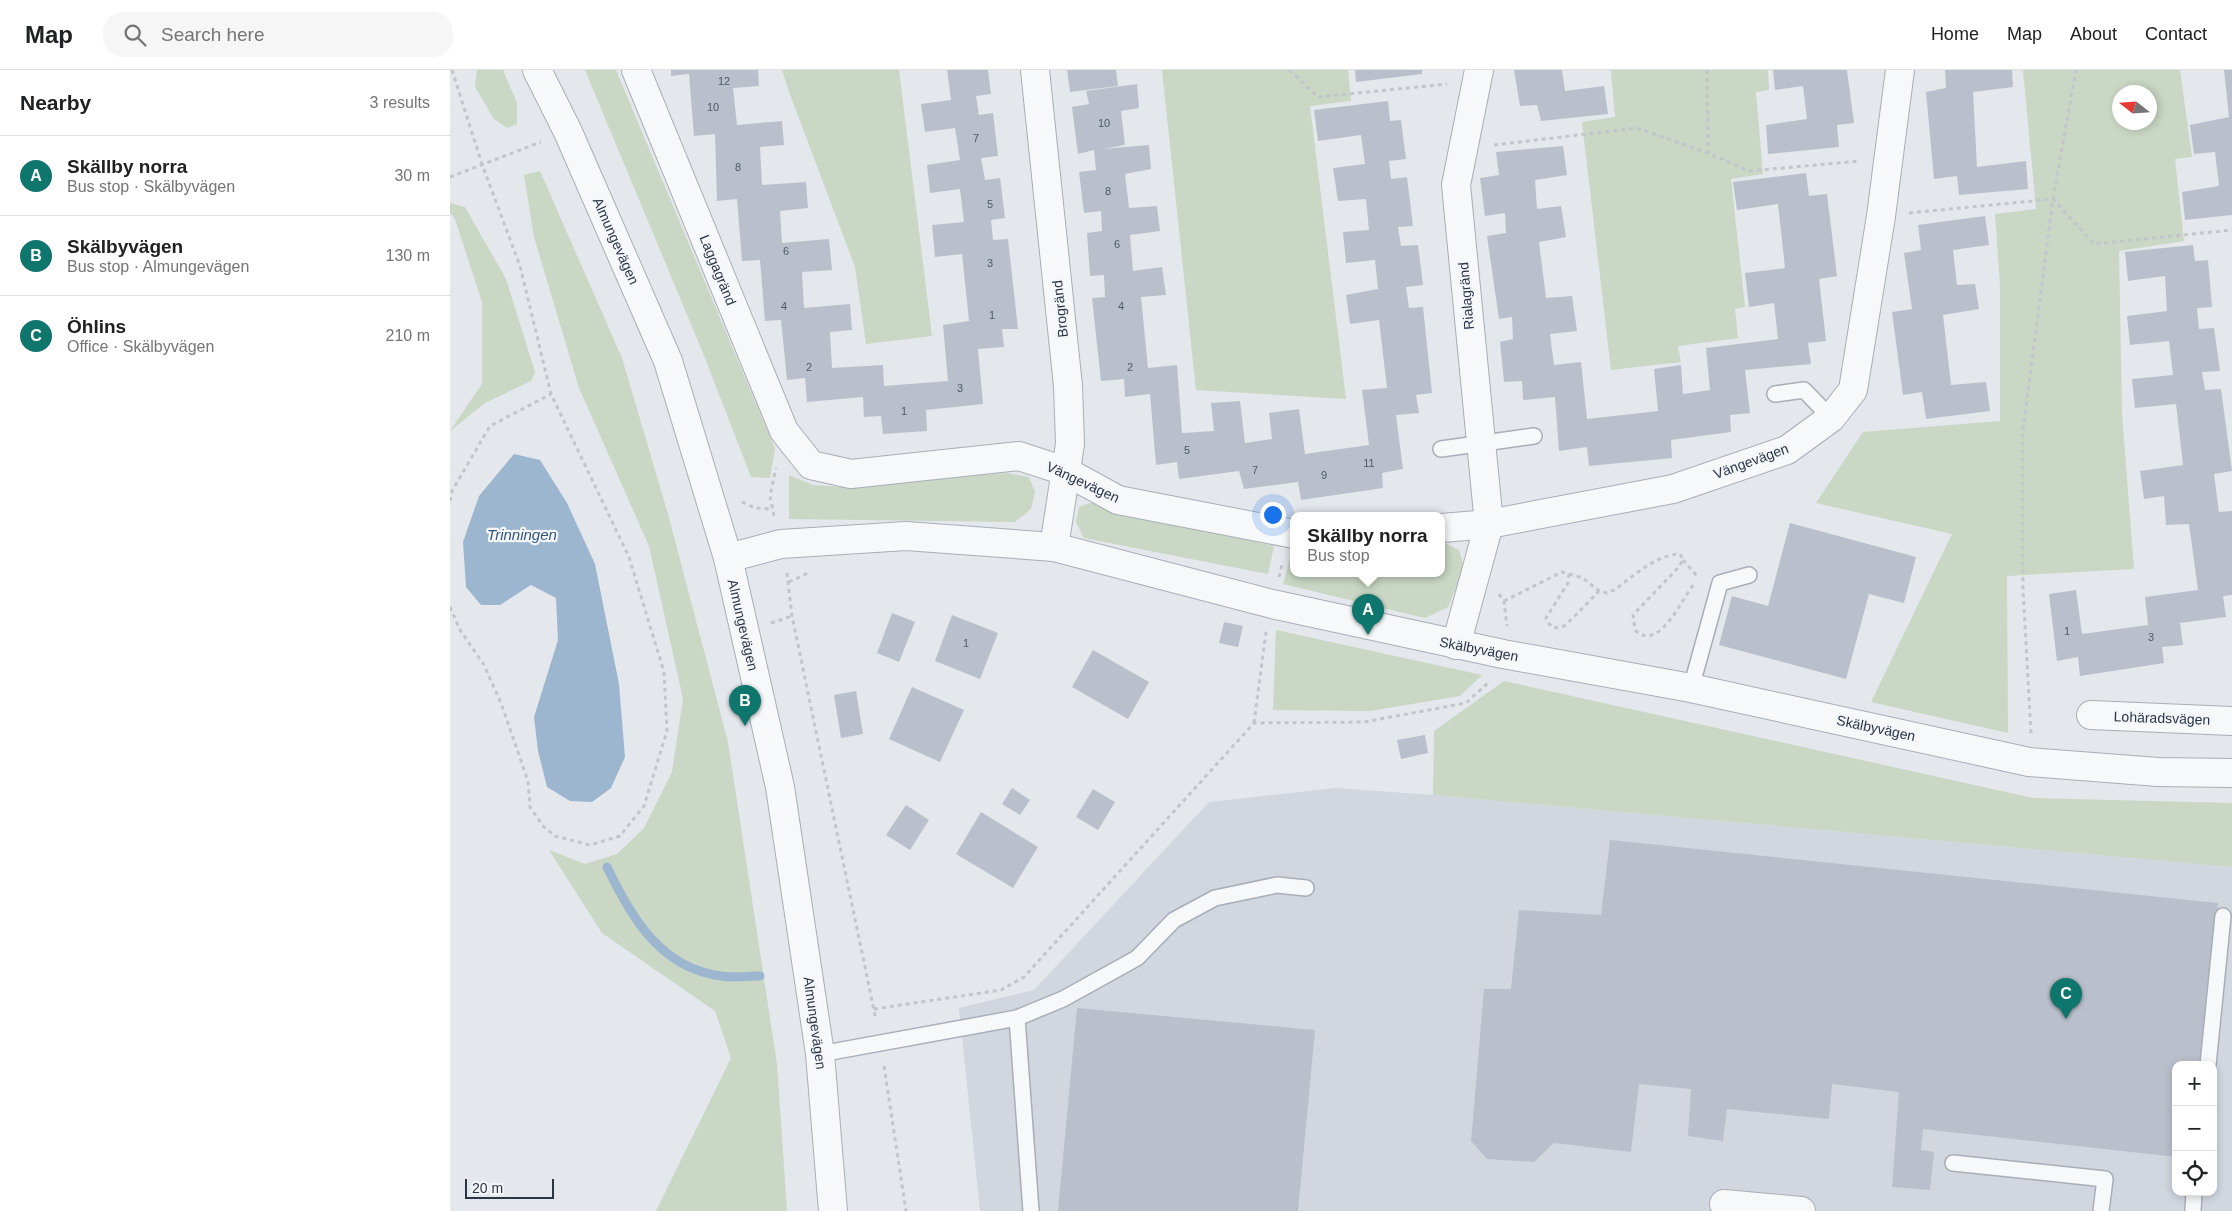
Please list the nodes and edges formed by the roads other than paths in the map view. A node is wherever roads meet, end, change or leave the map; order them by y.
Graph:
1 (537, 70) edge
2 (636, 70) edge
3 (1035, 70) edge
4 (1900, 70) edge
5 (1478, 75) edge
6 (1775, 394) dead end
7 (1831, 418) junction
8 (1534, 436) dead end
9 (1480, 444) junction
10 (1441, 449) dead end
11 (811, 465) joint
12 (1065, 471) junction
13 (1489, 524) junction
14 (1445, 528) edge
15 (1290, 533) edge
16 (1054, 548) junction
17 (728, 558) junction
18 (1749, 576) dead end
19 (1456, 645) junction
20 (1691, 688) junction
21 (2091, 715) dead end
22 (2232, 720) edge
23 (2232, 773) edge
24 (1306, 888) dead end
25 (2223, 916) dead end
26 (1017, 1018) junction
27 (820, 1054) junction
28 (2208, 1061) edge
29 (1953, 1163) dead end
30 (2194, 1196) edge
31 (1724, 1204) dead end
32 (833, 1211) edge
33 (1031, 1211) edge
34 (1801, 1211) edge
35 (2101, 1211) edge
36 (2192, 1211) edge

1 - 17 street, Almungevägen
2 - 11 street, Laggagränd
3 - 12 street, Brogränd
4 - 7 street, Vängevägen
5 - 9 street, Rialagränd
6 - 7 lane
7 - 13 street, Vängevägen
8 - 9 lane
9 - 10 lane
9 - 13 street, Rialagränd
11 - 12 street, Vängevägen
12 - 15 street, Vängevägen
12 - 16 street, Brogränd
13 - 14 street, Vängevägen
13 - 19 street
16 - 17 street, Skälbyvägen
16 - 19 street, Skälbyvägen
17 - 27 street, Almungevägen
18 - 20 lane
19 - 20 street, Skälbyvägen
20 - 23 street, Skälbyvägen
21 - 22 street, Lohäradsvägen
24 - 26 lane
25 - 28 lane
26 - 27 lane
26 - 33 lane
27 - 32 street, Almungevägen
29 - 35 lane
30 - 36 lane
31 - 34 street

